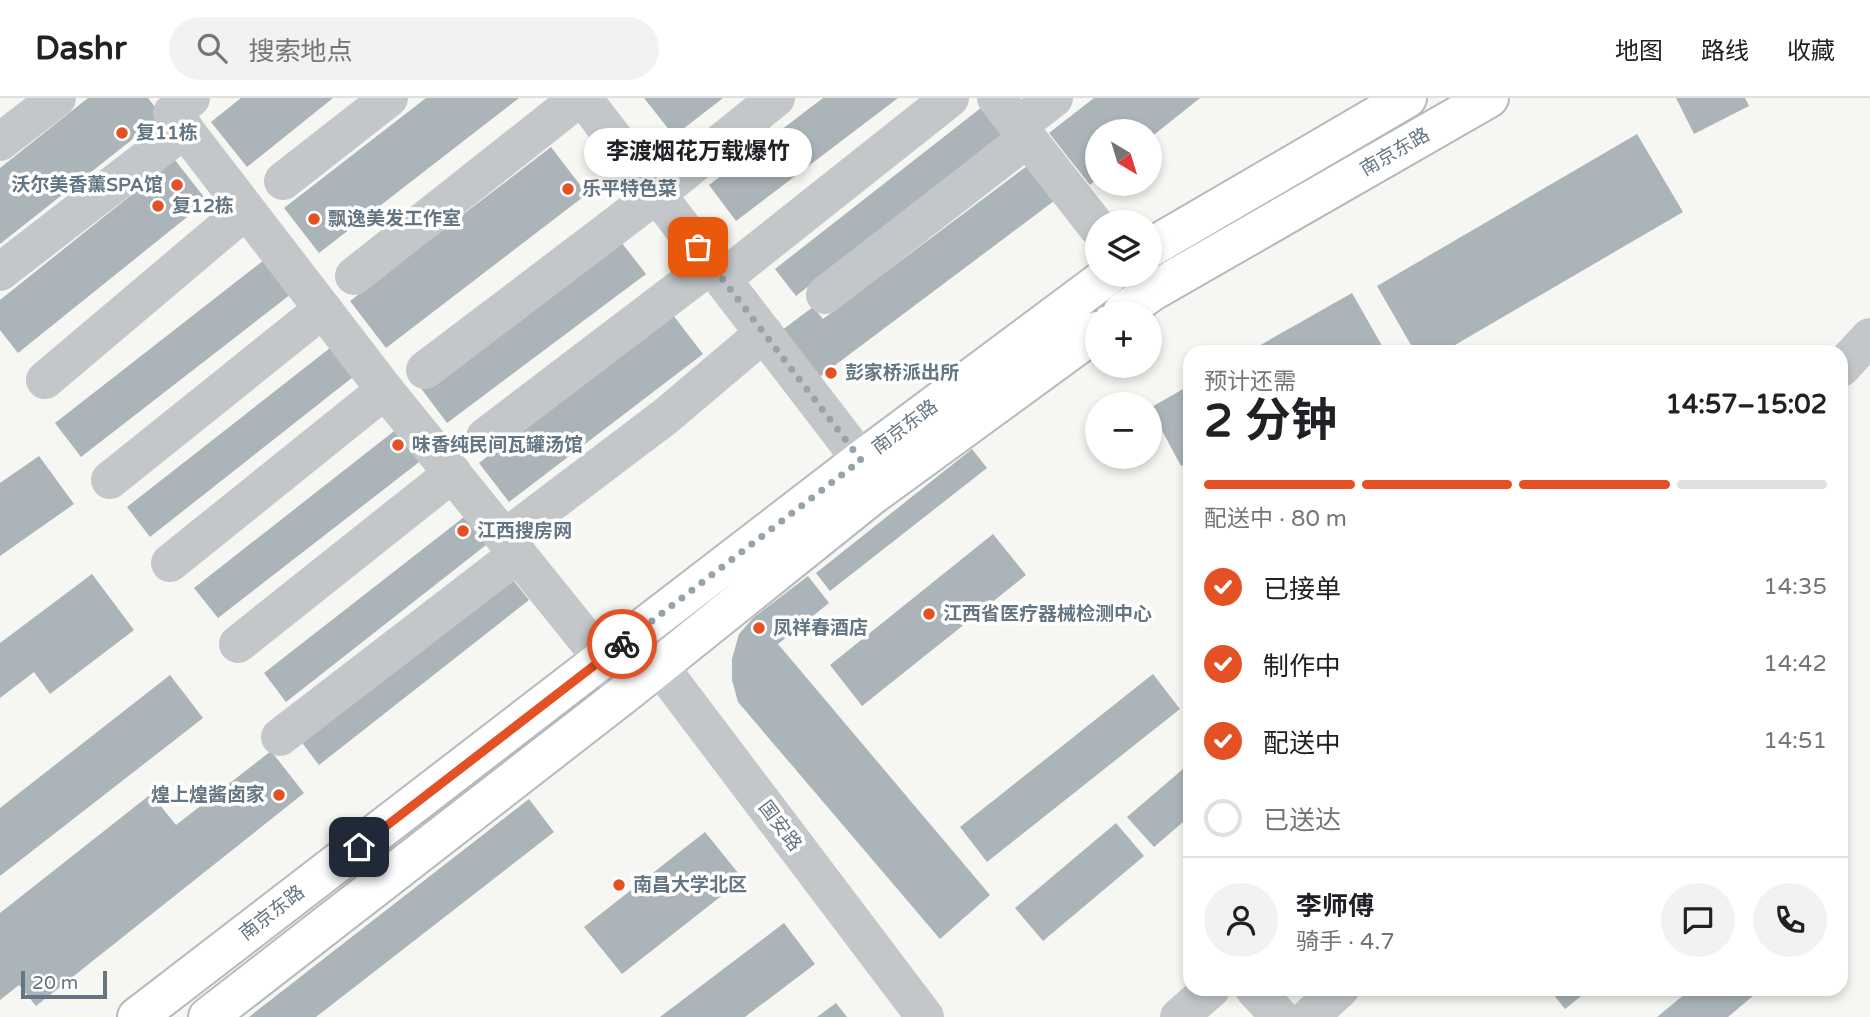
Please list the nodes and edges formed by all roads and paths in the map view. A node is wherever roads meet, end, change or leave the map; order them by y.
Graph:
1 (57, 98) edge
2 (389, 98) edge
3 (581, 98) edge
4 (776, 98) edge
5 (950, 98) edge
6 (1054, 98) edge
7 (1407, 98) edge
8 (1489, 98) edge
9 (188, 113) edge
10 (1014, 121) edge
11 (0, 142) edge
12 (283, 181) dead end
13 (657, 194) junction
14 (246, 210) junction
15 (1085, 212) edge
16 (1162, 241) edge
17 (0, 272) edge
18 (717, 272) junction
19 (354, 276) dead end
20 (1093, 287) edge
21 (825, 295) dead end
22 (1139, 301) edge
23 (323, 309) junction
24 (764, 333) junction
25 (1085, 340) edge
26 (425, 370) dead end
27 (46, 380) dead end
28 (385, 390) junction
29 (485, 437) dead end
30 (861, 460) junction
31 (453, 473) junction
32 (110, 480) dead end
33 (512, 546) junction
34 (170, 563) dead end
35 (635, 635) junction
36 (237, 644) dead end
37 (603, 659) junction
38 (659, 665) junction
39 (628, 691) junction
40 (280, 737) dead end
41 (1203, 996) edge
42 (1260, 996) edge
43 (1332, 996) edge
44 (137, 1017) edge
45 (208, 1017) edge
46 (925, 1017) edge
47 (1179, 1017) edge
48 (1280, 1017) edge
49 (1309, 1017) edge

1 - 11 street
2 - 12 street
3 - 13 street
3 - 19 street
4 - 13 street
5 - 18 street
6 - 10 street
7 - 16 main road, 南京东路
8 - 22 main road, 南京东路
9 - 14 street
9 - 17 street
10 - 15 street
10 - 21 street
13 - 18 street
13 - 26 street
14 - 23 street
14 - 27 street
18 - 24 street
18 - 29 street
20 - 30 main road, 南京东路
23 - 28 street
23 - 32 street
24 - 30 street
24 - 33 street
25 - 38 main road, 南京东路
28 - 31 street
28 - 34 street
30 - 35 main road, 南京东路
31 - 33 street
31 - 36 street
33 - 37 street
33 - 40 street
35 - 37 main road, 南京东路
35 - 38 street, 国安路
37 - 39 street
37 - 44 main road, 南京东路
38 - 39 main road, 南京东路
38 - 46 street, 国安路
39 - 45 main road, 南京东路
41 - 47 street
42 - 48 street
43 - 49 street

